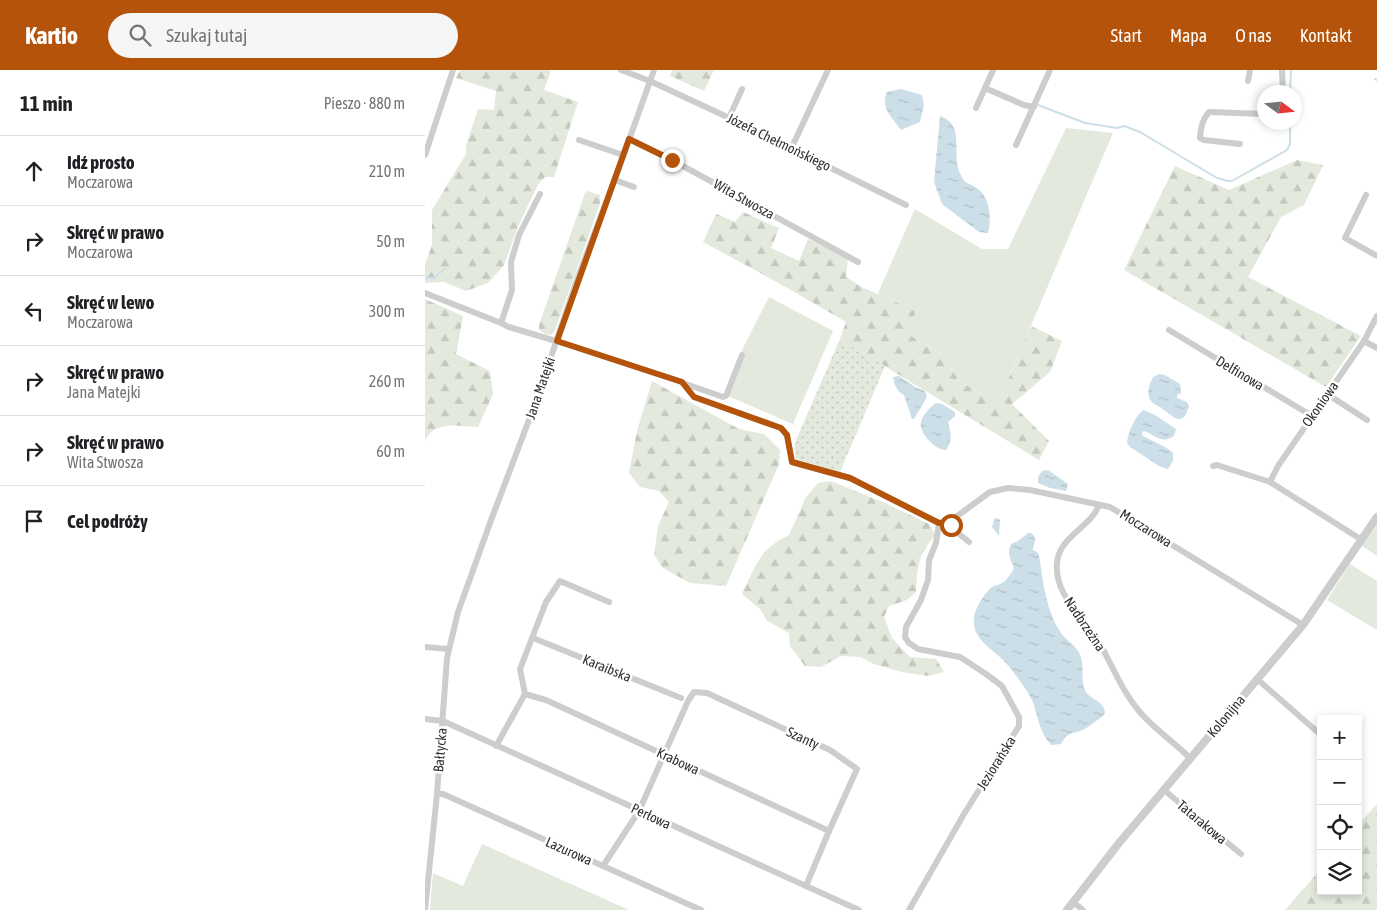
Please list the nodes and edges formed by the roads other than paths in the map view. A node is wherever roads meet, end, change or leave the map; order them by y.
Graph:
1 (451, 70) edge
2 (621, 70) edge
3 (654, 70) edge
4 (828, 70) edge
5 (993, 70) edge
6 (1050, 70) edge
7 (1250, 70) edge
8 (1282, 70) edge
9 (650, 80) junction
10 (1248, 81) dead end
11 (1283, 85) edge
12 (985, 88) junction
13 (743, 89) dead end
14 (1034, 107) junction
15 (976, 108) dead end
16 (1257, 114) edge
17 (729, 118) junction
18 (629, 139) junction
19 (579, 140) dead end
20 (427, 144) edge
21 (1240, 144) dead end
22 (1016, 145) dead end
23 (791, 149) junction
24 (623, 155) junction
25 (425, 156) edge
26 (615, 180) junction
27 (633, 187) dead end
28 (540, 194) dead end
29 (1366, 195) dead end
30 (906, 206) dead end
31 (1377, 256) edge
32 (858, 262) dead end
33 (425, 293) edge
34 (1377, 316) edge
35 (501, 323) junction
36 (1169, 330) dead end
37 (557, 341) junction
38 (1364, 341) junction
39 (1377, 348) edge
40 (742, 355) dead end
41 (682, 382) junction
42 (1327, 394) junction
43 (1311, 416) junction
44 (1367, 420) dead end
45 (1213, 466) dead end
46 (1270, 482) junction
47 (1099, 505) junction
48 (1377, 517) edge
49 (949, 522) junction
50 (939, 523) junction
51 (1361, 540) junction
52 (969, 542) dead end
53 (609, 602) dead end
54 (1303, 625) junction
55 (533, 638) junction
56 (425, 647) edge
57 (448, 649) junction
58 (1257, 680) junction
59 (525, 694) junction
60 (681, 698) dead end
61 (425, 719) edge
62 (443, 721) junction
63 (1317, 732) edge
64 (496, 746) junction
65 (664, 755) junction
66 (1190, 758) junction
67 (1164, 790) junction
68 (437, 794) junction
69 (639, 811) junction
70 (829, 830) junction
71 (1241, 854) dead end
72 (603, 866) junction
73 (806, 886) junction
74 (426, 889) edge
75 (1073, 902) junction
76 (425, 910) edge
77 (701, 910) edge
78 (859, 910) edge
79 (909, 910) edge
80 (1067, 910) edge
81 (1083, 910) edge

1 - 20 street
2 - 9 street, Józefa Chełmońskiego
3 - 9 street, Jana Matejki
4 - 23 street
5 - 12 street
6 - 14 street
7 - 10 street
8 - 11 street
9 - 17 street, Józefa Chełmońskiego
9 - 18 street, Jana Matejki
12 - 14 street
12 - 15 street
13 - 17 street
14 - 22 street
16 - 21 street
17 - 23 street, Józefa Chełmońskiego
18 - 24 street, Jana Matejki
18 - 32 street, Wita Stwosza
19 - 24 street
20 - 25 street
23 - 30 street, Józefa Chełmońskiego
24 - 26 street, Jana Matejki
26 - 27 street
26 - 37 street, Jana Matejki
28 - 35 street
29 - 31 street
33 - 35 street
34 - 38 street, Okoniowa
35 - 37 street
36 - 43 street, Delfinowa
37 - 41 street
37 - 57 street, Jana Matejki
38 - 39 street
38 - 42 street, Okoniowa
40 - 41 street
41 - 50 street
42 - 43 street, Okoniowa
42 - 44 street
43 - 46 street, Okoniowa
45 - 46 street
46 - 51 street
47 - 49 street, Moczarowa
47 - 54 street, Moczarowa
47 - 66 street, Nadbrzeżna
48 - 51 street, Kolonijna
49 - 50 street
49 - 52 street
50 - 79 street, Jeziorańska
51 - 54 street, Kolonijna
53 - 55 street
54 - 58 street, Kolonijna
55 - 59 street
55 - 60 street, Karaibska
56 - 57 street
57 - 62 street, Bałtycka
58 - 63 street
58 - 66 street, Kolonijna
59 - 64 street
59 - 65 street, Krabowa
61 - 62 street, Perłowa
62 - 64 street, Perłowa
62 - 68 street, Bałtycka
64 - 69 street, Perłowa
65 - 69 street
65 - 70 street, Krabowa
65 - 70 street, Szanty
66 - 67 street, Kolonijna
67 - 71 street, Tatarakowa
67 - 75 street, Kolonijna
68 - 72 street, Lazurowa
68 - 74 street, Bałtycka
69 - 72 street
69 - 73 street, Perłowa
70 - 73 street
72 - 77 street, Lazurowa
73 - 78 street, Perłowa
74 - 76 street, Bałtycka
75 - 80 street, Kolonijna
75 - 81 street

